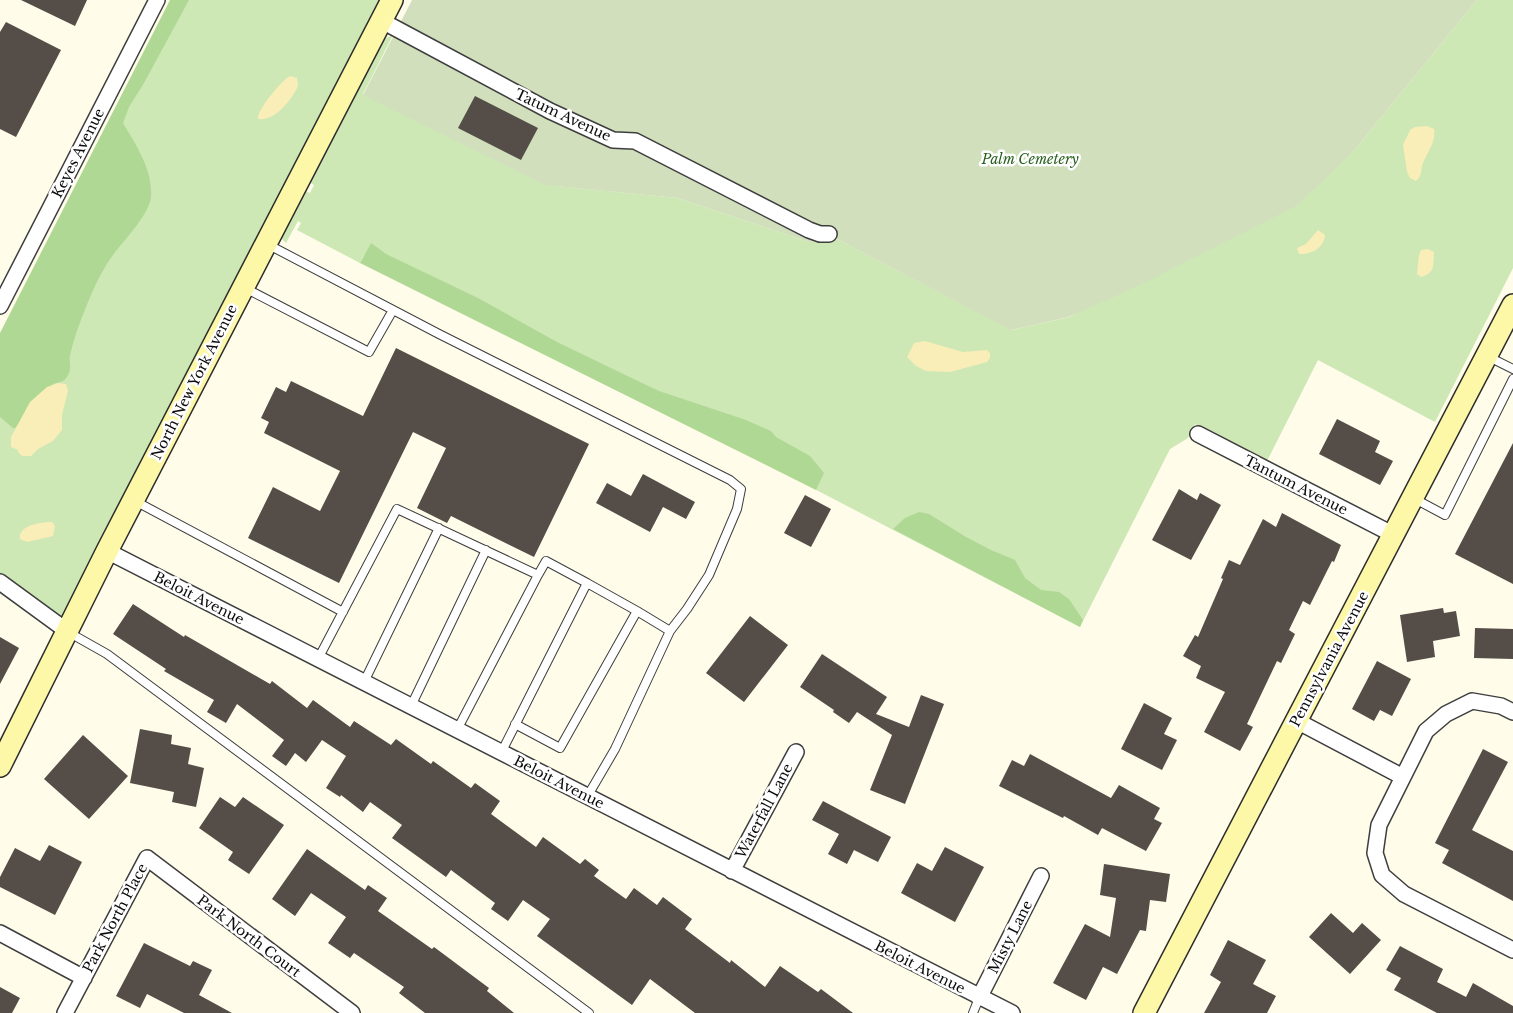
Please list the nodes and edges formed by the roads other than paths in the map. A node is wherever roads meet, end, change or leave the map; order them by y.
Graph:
1 (157, 0) edge
2 (392, 0) edge
3 (382, 21) junction
4 (829, 234) dead end
5 (266, 244) junction
6 (244, 287) junction
7 (1513, 305) edge
8 (0, 306) edge
9 (393, 310) junction
10 (1487, 356) junction
11 (1513, 369) edge
12 (1513, 379) edge
13 (1198, 434) dead end
14 (1413, 498) junction
15 (133, 500) junction
16 (439, 528) junction
17 (1394, 535) junction
18 (486, 550) junction
19 (107, 551) junction
20 (538, 575) junction
21 (0, 582) edge
22 (587, 583) junction
23 (637, 611) junction
24 (343, 612) junction
25 (67, 631) junction
26 (670, 631) junction
27 (318, 659) junction
28 (364, 682) junction
29 (411, 706) junction
30 (1513, 712) edge
31 (1297, 721) junction
32 (515, 724) junction
33 (457, 730) junction
34 (501, 752) junction
35 (796, 752) dead end
36 (0, 766) edge
37 (1403, 777) junction
38 (587, 796) junction
39 (146, 858) joint
40 (732, 871) junction
41 (1041, 876) dead end
42 (0, 933) edge
43 (1513, 950) edge
44 (84, 978) junction
45 (979, 998) junction
46 (65, 1013) edge
47 (352, 1013) edge
48 (589, 1013) edge
49 (973, 1013) edge
50 (1012, 1013) edge
51 (1144, 1013) edge

1 - 8 street, Keyes Avenue
2 - 3 street, North New York Avenue
3 - 4 street, Tatum Avenue
3 - 5 street, North New York Avenue
5 - 6 street, North New York Avenue
5 - 9 lane
6 - 9 lane
6 - 15 street, North New York Avenue
7 - 10 street, Pennsylvania Avenue
9 - 26 lane
10 - 11 lane
10 - 14 street, Pennsylvania Avenue
12 - 14 lane
13 - 17 street, Tantum Avenue
14 - 17 street, Pennsylvania Avenue
15 - 19 street, North New York Avenue
15 - 24 lane
16 - 18 lane
16 - 24 lane
16 - 28 lane
17 - 31 street, Pennsylvania Avenue
18 - 20 lane
18 - 29 lane
19 - 25 street, North New York Avenue
19 - 27 street, Beloit Avenue
20 - 22 lane
20 - 33 lane
21 - 25 street
22 - 23 lane
22 - 32 lane
23 - 26 lane
23 - 32 lane
24 - 27 lane
25 - 36 street, North New York Avenue
25 - 48 lane
26 - 38 lane
27 - 28 street, Beloit Avenue
28 - 29 street, Beloit Avenue
29 - 33 street, Beloit Avenue
30 - 37 street
31 - 37 street
31 - 51 street, Pennsylvania Avenue
32 - 34 lane
33 - 34 street, Beloit Avenue
34 - 38 street, Beloit Avenue
35 - 40 street, Waterfall Lane
37 - 43 street
38 - 40 street, Beloit Avenue
39 - 44 street, Park North Place
39 - 47 street, Park North Court
40 - 45 street, Beloit Avenue
41 - 45 street, Misty Lane
42 - 44 street, Park North Place
44 - 46 street, Park North Place
45 - 49 lane
45 - 50 street, Beloit Avenue

